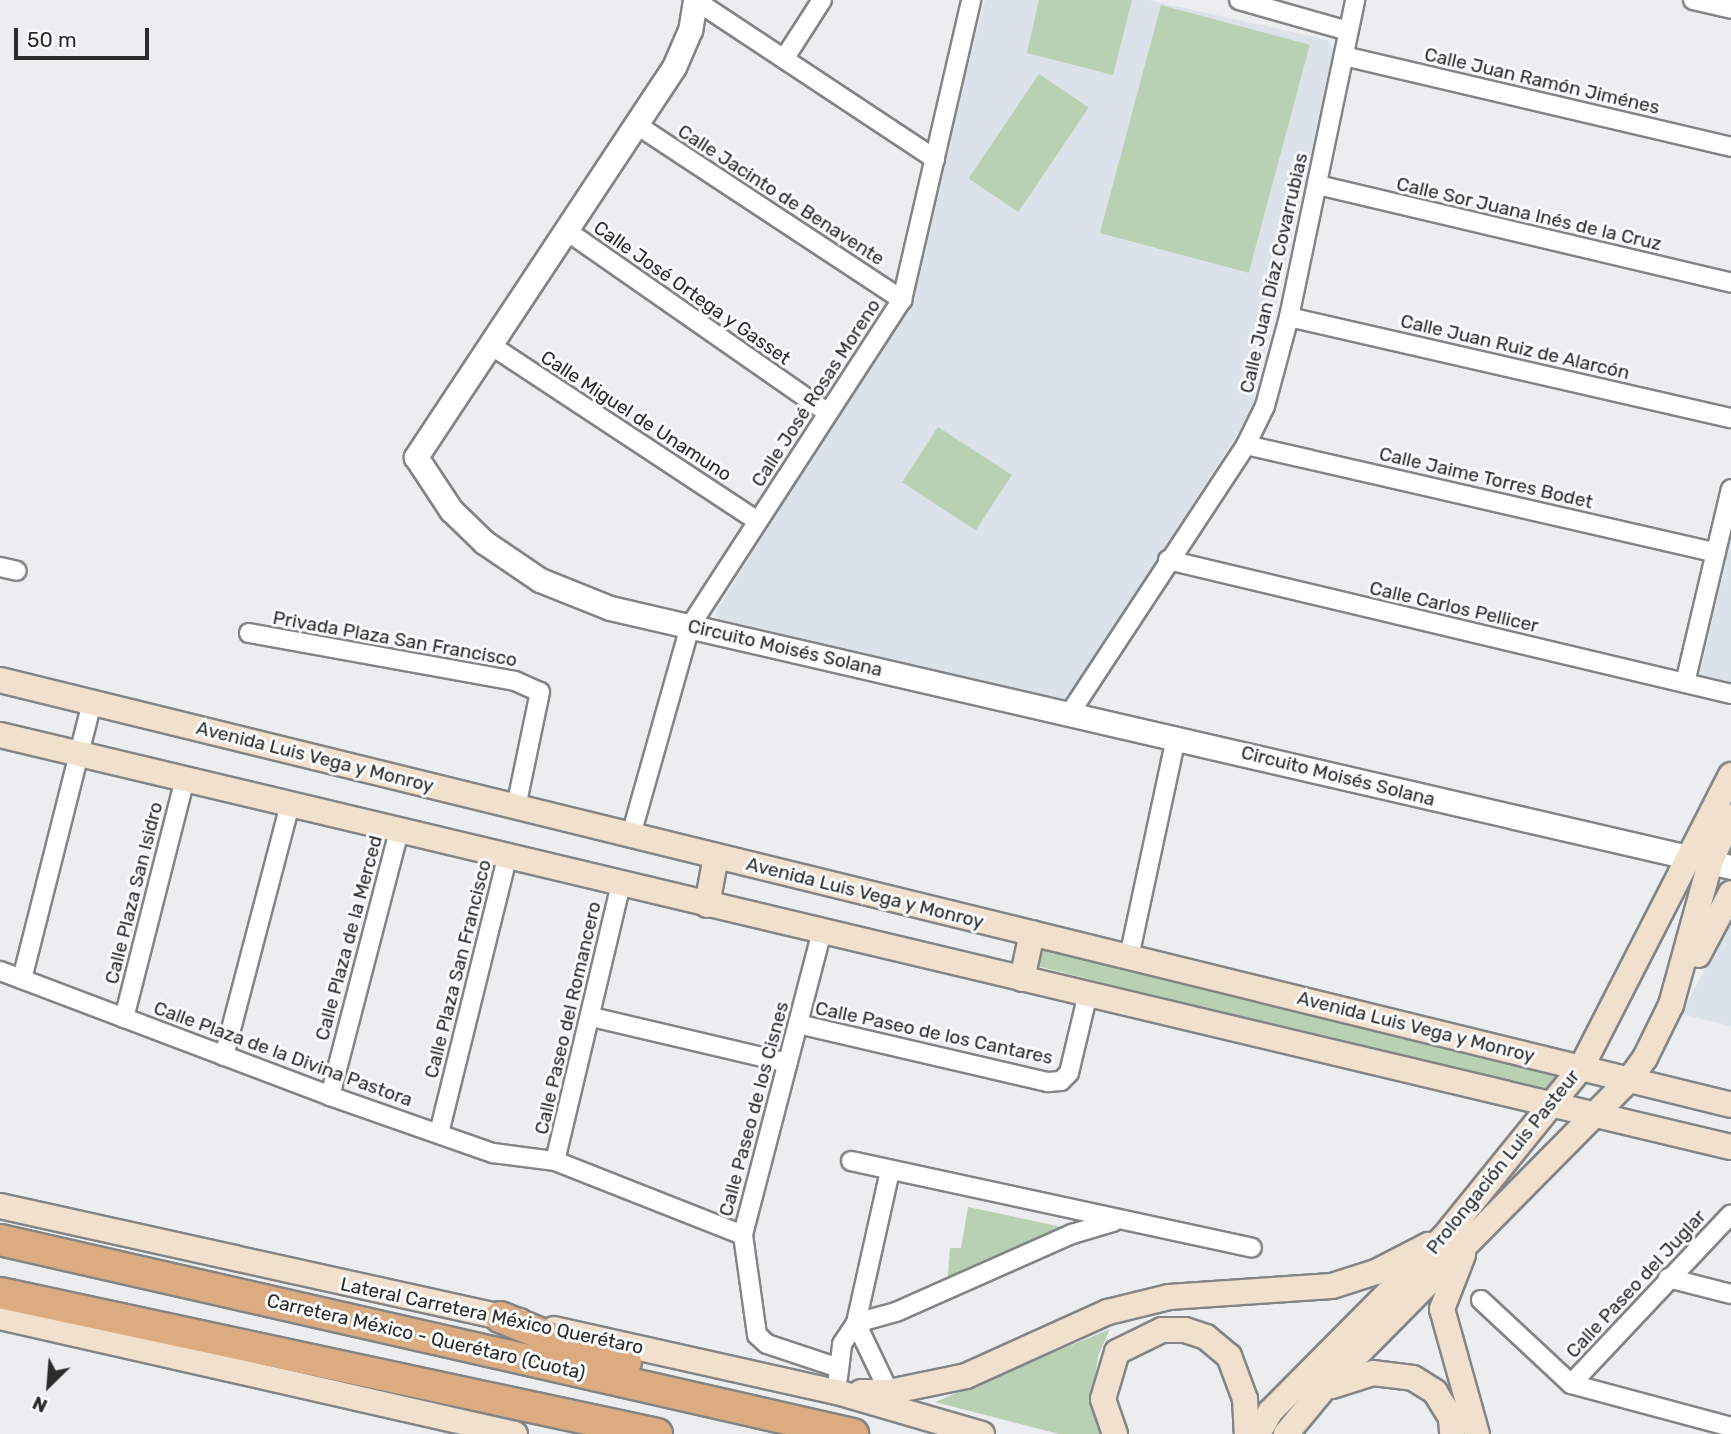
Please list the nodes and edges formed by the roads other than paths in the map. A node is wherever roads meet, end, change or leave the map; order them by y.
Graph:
1 (695, 0) edge
2 (822, 0) edge
3 (971, 0) edge
4 (1239, 0) edge
5 (1355, 0) edge
6 (1693, 0) edge
7 (1731, 9) edge
8 (1348, 30) junction
9 (1344, 56) junction
10 (785, 59) junction
11 (636, 125) junction
12 (1731, 147) edge
13 (934, 159) junction
14 (1318, 185) junction
15 (567, 231) junction
16 (1731, 283) edge
17 (902, 300) junction
18 (1289, 317) junction
19 (492, 346) junction
20 (828, 413) junction
21 (1731, 418) edge
22 (1246, 445) junction
23 (1731, 489) edge
24 (757, 521) junction
25 (1716, 553) junction
26 (1168, 560) junction
27 (690, 626) junction
28 (249, 633) dead end
29 (0, 680) edge
30 (1685, 683) junction
31 (1731, 694) edge
32 (92, 703) junction
33 (1070, 713) junction
34 (0, 736) edge
35 (1176, 737) junction
36 (81, 754) junction
37 (1731, 775) edge
38 (185, 779) junction
39 (290, 805) junction
40 (516, 807) junction
41 (1731, 816) edge
42 (399, 831) junction
43 (631, 835) junction
44 (508, 855) junction
45 (716, 856) junction
46 (1710, 863) edge
47 (621, 883) junction
48 (1731, 893) edge
49 (707, 905) junction
50 (822, 931) junction
51 (1032, 933) junction
52 (1129, 957) junction
53 (0, 971) edge
54 (22, 979) junction
55 (1022, 979) junction
56 (1088, 993) junction
57 (1671, 1005) junction
58 (592, 1017) junction
59 (124, 1018) junction
60 (798, 1024) junction
61 (224, 1056) junction
62 (788, 1063) junction
63 (1581, 1068) junction
64 (1629, 1080) junction
65 (330, 1096) junction
66 (1550, 1104) junction
67 (1731, 1105) edge
68 (1595, 1114) junction
69 (439, 1133) junction
70 (1731, 1147) edge
71 (555, 1161) junction
72 (851, 1161) dead end
73 (890, 1171) junction
74 (0, 1206) edge
75 (1731, 1214) edge
76 (1115, 1222) junction
77 (743, 1235) junction
78 (0, 1240) edge
79 (1456, 1240) junction
80 (1252, 1248) dead end
81 (1668, 1278) junction
82 (0, 1293) edge
83 (1731, 1294) edge
84 (1481, 1300) dead end
85 (0, 1317) edge
86 (500, 1317) junction
87 (856, 1323) junction
88 (838, 1380) junction
89 (1571, 1384) junction
90 (1324, 1388) junction
91 (889, 1392) junction
92 (1731, 1427) edge
93 (846, 1432) edge
94 (515, 1434) edge
95 (657, 1434) edge
96 (982, 1434) edge
97 (1115, 1434) edge
98 (1247, 1434) edge
99 (1258, 1434) edge
100 (1286, 1434) edge
101 (1452, 1434) edge
102 (1477, 1434) edge

1 - 10 street
1 - 11 street, Circuito Moisés Solana
2 - 10 street
3 - 13 street, Calle José Rosas Moreno
4 - 8 street
5 - 8 street, Calle Juan Díaz Covarrubias
6 - 7 street
8 - 9 street, Calle Juan Díaz Covarrubias
9 - 12 street, Calle Juan Ramón Jiménes
9 - 14 street, Calle Juan Díaz Covarrubias
10 - 13 street
11 - 15 street, Circuito Moisés Solana
11 - 17 street, Calle Jacinto de Benavente
13 - 17 street, Calle José Rosas Moreno
14 - 16 street, Calle Sor Juana Inés de la Cruz
14 - 18 street, Calle Juan Díaz Covarrubias
15 - 19 street, Circuito Moisés Solana
15 - 20 street, Calle José Ortega y Gasset
17 - 20 street, Calle José Rosas Moreno
18 - 21 street, Calle Juan Ruiz de Alarcón
18 - 22 street, Calle Juan Díaz Covarrubias
19 - 24 street, Calle Miguel de Unamuno
19 - 27 street, Circuito Moisés Solana
20 - 24 street, Calle José Rosas Moreno
22 - 25 street, Calle Jaime Torres Bodet
22 - 26 street, Calle Juan Díaz Covarrubias
23 - 25 street
24 - 27 street, Calle José Rosas Moreno
25 - 30 street
26 - 30 street, Calle Carlos Pellicer
26 - 33 street, Calle Juan Díaz Covarrubias
27 - 33 street, Circuito Moisés Solana
27 - 43 street, Calle José Rosas Moreno
28 - 40 street, Privada Plaza San Francisco
29 - 32 main road, Avenida Luis Vega y Monroy
30 - 31 street, Calle Carlos Pellicer
32 - 36 street
32 - 40 main road, Avenida Luis Vega y Monroy
33 - 35 street, Circuito Moisés Solana
34 - 36 main road
35 - 46 street, Circuito Moisés Solana
35 - 52 street
36 - 38 main road
36 - 54 street
37 - 46 main road, Prolongación Luis Pasteur
38 - 39 main road
38 - 59 street, Calle Plaza San Isidro
39 - 42 main road
39 - 61 street
40 - 43 main road, Avenida Luis Vega y Monroy
41 - 46 main road, Prolongación Luis Pasteur
42 - 44 main road
42 - 65 street, Calle Plaza de la Merced
43 - 45 main road, Avenida Luis Vega y Monroy
44 - 47 main road
44 - 69 street, Calle Plaza San Francisco
45 - 49 main road
45 - 51 main road, Avenida Luis Vega y Monroy
46 - 57 main road, Prolongación Luis Pasteur
46 - 63 main road, Prolongación Luis Pasteur
47 - 49 main road
47 - 58 street, Calle Paseo del Romancero
48 - 57 main road
49 - 50 main road
50 - 55 main road
50 - 60 street, Calle Paseo de los Cisnes
51 - 52 main road, Avenida Luis Vega y Monroy
51 - 55 main road
52 - 63 main road, Avenida Luis Vega y Monroy
53 - 54 street, Calle Plaza de la Divina Pastora
54 - 59 street, Calle Plaza de la Divina Pastora
55 - 56 main road
56 - 60 street, Calle Paseo de los Cantares
56 - 66 main road
57 - 64 main road, Prolongación Luis Pasteur
58 - 62 street
58 - 71 street, Calle Paseo del Romancero
59 - 61 street, Calle Plaza de la Divina Pastora
60 - 62 street, Calle Paseo de los Cisnes
61 - 65 street, Calle Plaza de la Divina Pastora
62 - 77 street, Calle Paseo de los Cisnes
63 - 64 main road, Avenida Luis Vega y Monroy
63 - 66 main road, Prolongación Luis Pasteur
64 - 67 main road, Avenida Luis Vega y Monroy
64 - 68 main road, Prolongación Luis Pasteur
65 - 69 street, Calle Plaza de la Divina Pastora
66 - 68 main road
66 - 79 main road, Prolongación Luis Pasteur
68 - 70 main road
68 - 79 main road, Prolongación Luis Pasteur
69 - 71 street, Calle Plaza de la Divina Pastora
71 - 77 street, Calle Plaza de la Divina Pastora
72 - 73 street
73 - 76 street
73 - 87 street
74 - 86 main road, Lateral Carretera México Querétaro
75 - 81 street, Calle Paseo del Juglar
76 - 80 street
76 - 87 street
77 - 88 street, Calle Paseo de los Cisnes
78 - 93 highway, Carretera México - Querétaro (Cuota)
79 - 90 main road, Prolongación Luis Pasteur
79 - 91 main road
79 - 99 main road, Prolongación Luis Pasteur
79 - 102 main road
81 - 83 street
81 - 89 street, Calle Paseo del Juglar
82 - 95 highway
84 - 89 street
85 - 94 main road
86 - 88 main road, Lateral Carretera México Querétaro
86 - 93 highway
87 - 88 street
87 - 91 street
88 - 91 main road
88 - 96 main road, Lateral Carretera México Querétaro
89 - 92 street
90 - 100 main road, Prolongación Luis Pasteur
90 - 101 main road
97 - 98 main road

